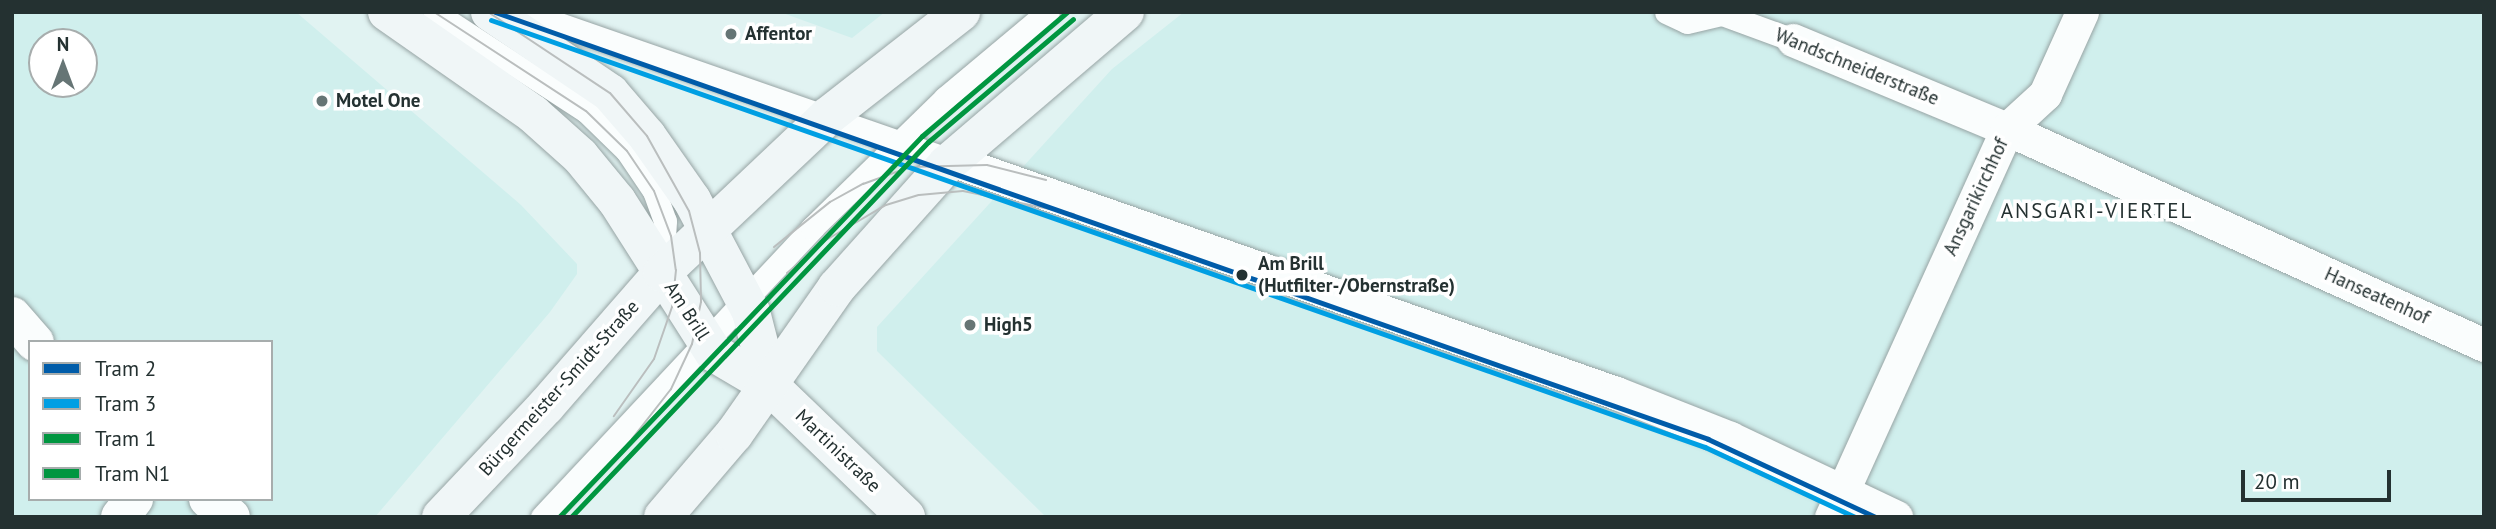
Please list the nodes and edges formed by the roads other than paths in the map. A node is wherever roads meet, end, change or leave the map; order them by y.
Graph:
1 (387, 12) edge
2 (434, 12) edge
3 (490, 12) edge
4 (525, 12) edge
5 (961, 12) edge
6 (1048, 12) edge
7 (1125, 12) edge
8 (1666, 12) edge
9 (2082, 12) edge
10 (1793, 40) joint
11 (828, 116) junction
12 (2007, 129) junction
13 (899, 142) junction
14 (951, 160) junction
15 (709, 231) junction
16 (2271, 247) joint
17 (662, 273) junction
18 (744, 300) junction
19 (12, 316) edge
20 (33, 340) edge
21 (706, 341) junction
22 (2484, 345) edge
23 (770, 386) junction
24 (132, 501) edge
25 (210, 501) edge
26 (1836, 503) edge
27 (120, 517) edge
28 (230, 517) edge
29 (441, 517) edge
30 (542, 517) edge
31 (663, 517) edge
32 (906, 517) edge
33 (1896, 517) edge

1 - 17 main road, Am Brill
2 - 17 lane
3 - 15 main road
4 - 11 lane
5 - 11 main road, Bürgermeister-Smidt-Straße
6 - 13 lane
7 - 14 main road
8 - 10 lane, Wandschneiderstraße
9 - 12 street
10 - 12 street, Wandschneiderstraße
11 - 13 lane
11 - 15 main road, Bürgermeister-Smidt-Straße
12 - 16 street, Ansgarikirchhof
12 - 26 street, Ansgarikirchhof
13 - 14 lane
13 - 18 lane
14 - 23 main road
14 - 26 street
15 - 17 main road, Bürgermeister-Smidt-Straße
15 - 18 main road
16 - 22 street, Hanseatenhof
17 - 21 main road, Am Brill
17 - 29 main road, Bürgermeister-Smidt-Straße
18 - 21 lane
18 - 23 main road
19 - 20 street
21 - 23 main road, Am Brill
21 - 30 lane
23 - 31 main road
23 - 32 main road, Martinistraße
24 - 27 street
25 - 28 street
26 - 33 street

